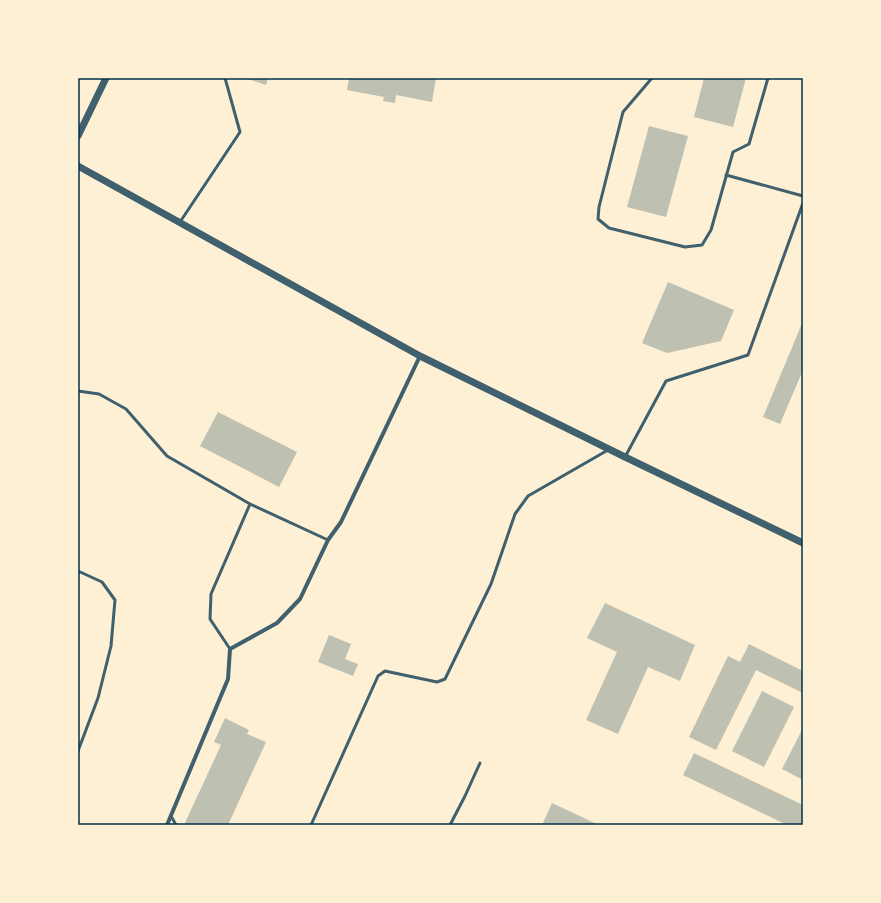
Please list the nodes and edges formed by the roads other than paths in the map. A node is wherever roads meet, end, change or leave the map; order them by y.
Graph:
1 (106, 78) edge
2 (225, 78) edge
3 (652, 78) edge
4 (768, 78) edge
5 (78, 136) edge
6 (78, 166) edge
7 (726, 175) junction
8 (803, 196) edge
9 (803, 203) edge
10 (180, 222) junction
11 (420, 356) junction
12 (78, 391) edge
13 (609, 449) junction
14 (625, 457) junction
15 (250, 504) junction
16 (328, 540) junction
17 (803, 543) edge
18 (78, 571) edge
19 (230, 649) junction
20 (78, 751) edge
21 (480, 763) dead end
22 (171, 816) junction
23 (167, 825) edge
24 (176, 825) edge
25 (312, 825) edge
26 (450, 825) edge

1 - 5 street
2 - 10 lane
3 - 7 lane
4 - 7 lane
6 - 10 street
7 - 8 lane
9 - 14 lane
10 - 11 street
11 - 13 street
11 - 16 street
12 - 15 lane
13 - 14 street
13 - 25 lane
14 - 17 street
15 - 16 lane
15 - 19 lane
16 - 19 street
18 - 20 lane
19 - 22 street
21 - 26 lane
22 - 23 street
22 - 24 lane

